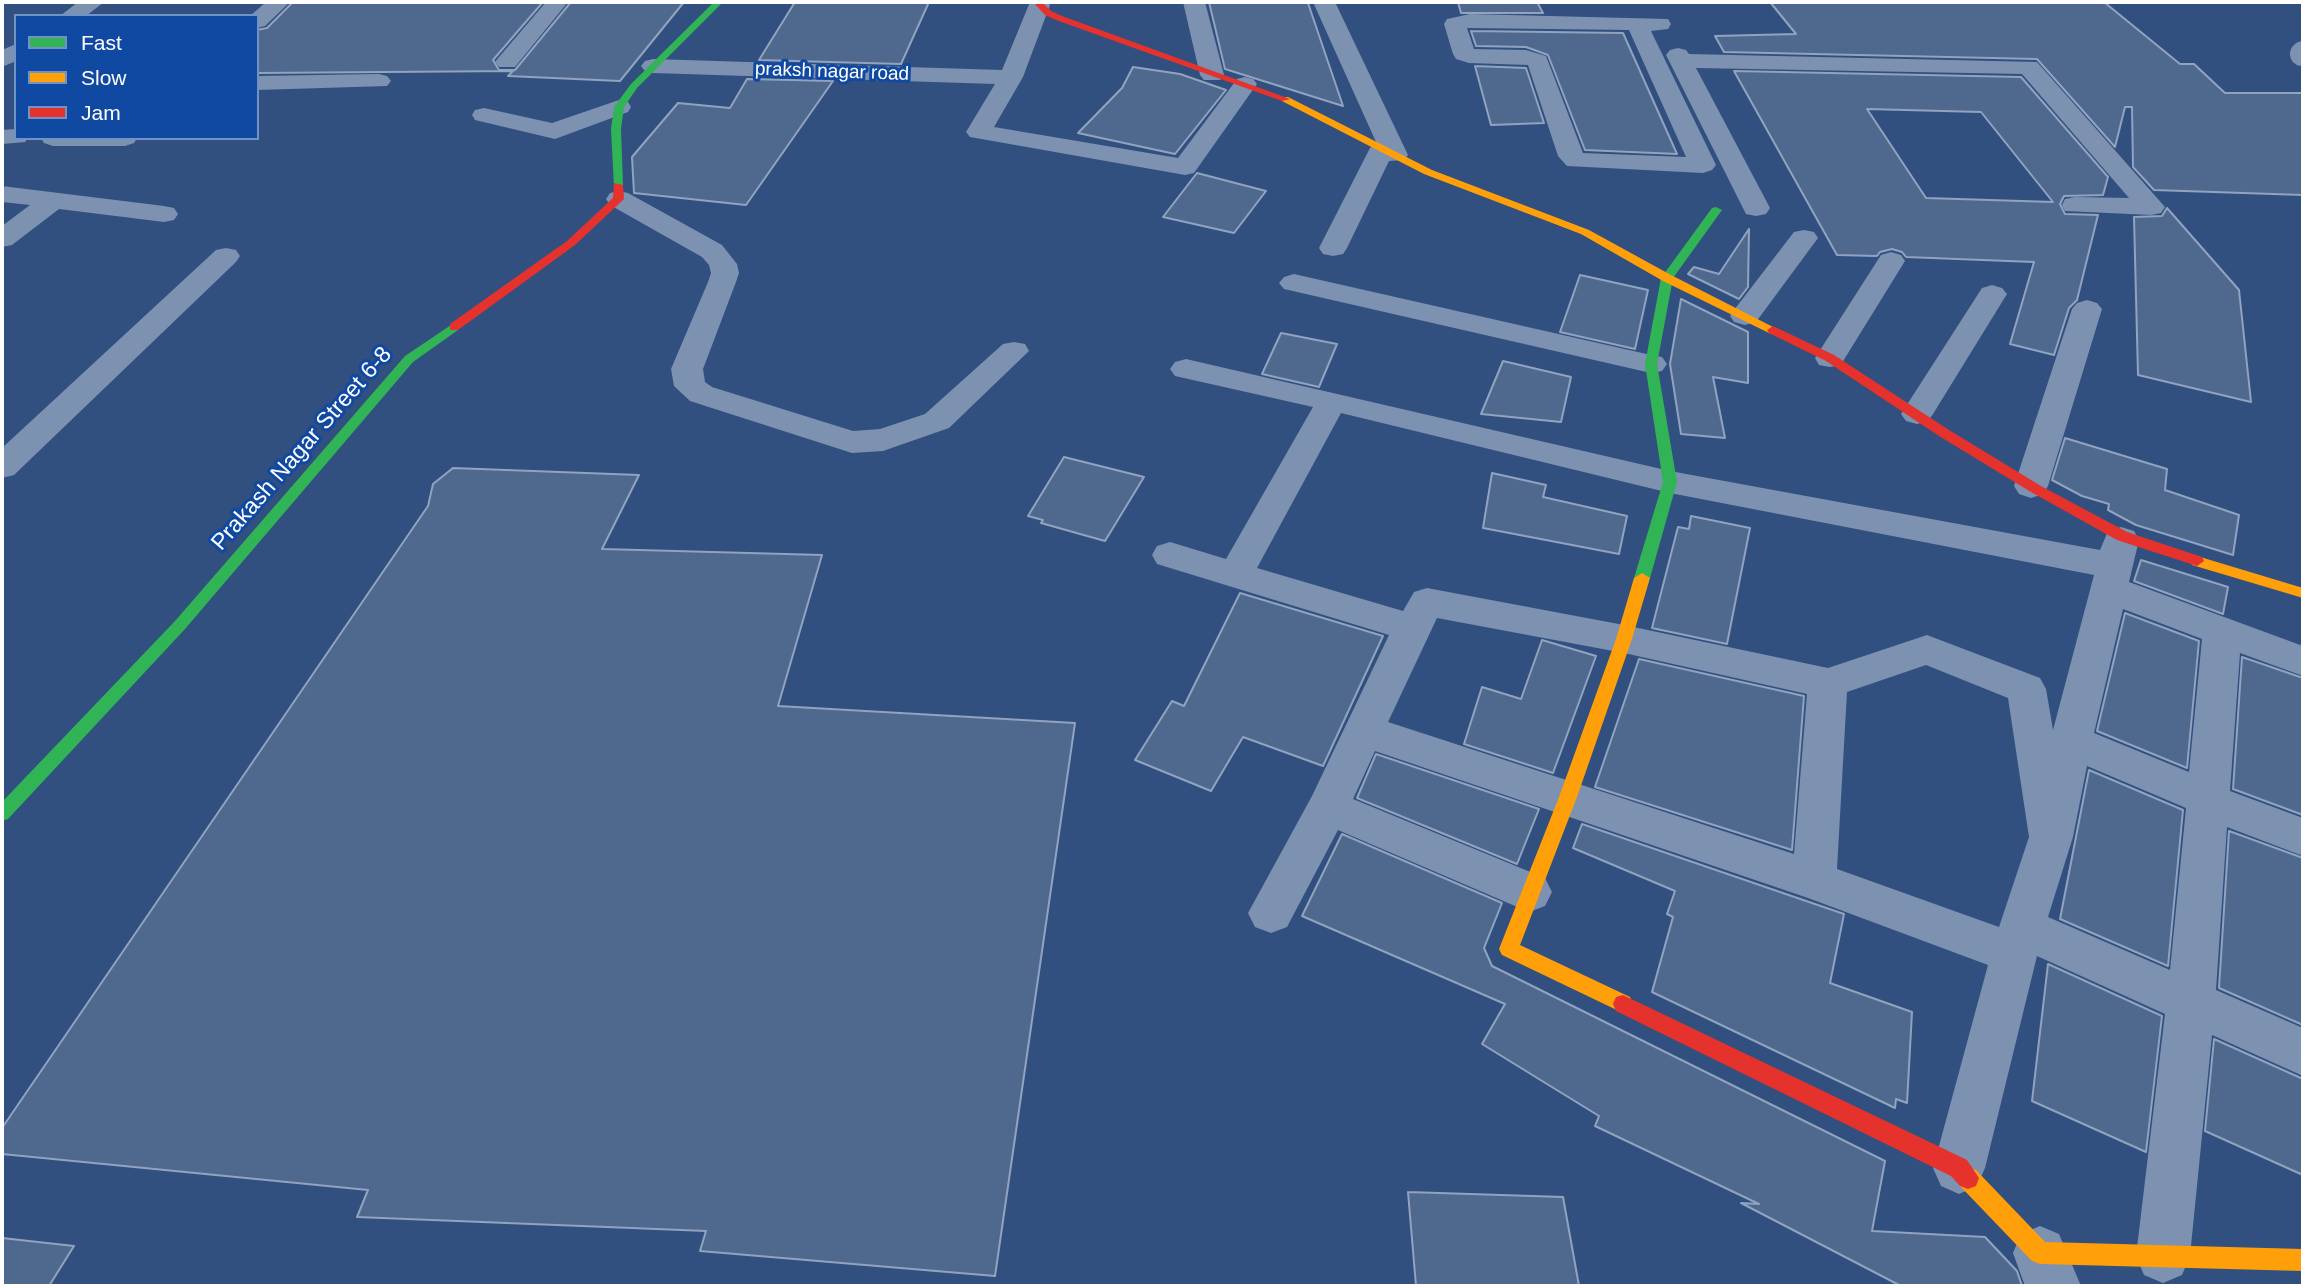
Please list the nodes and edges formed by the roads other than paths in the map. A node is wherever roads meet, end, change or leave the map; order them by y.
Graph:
1 (93, 2) edge
2 (279, 2) edge
3 (557, 2) edge
4 (719, 2) edge
5 (1194, 2) edge
6 (1324, 2) edge
7 (1038, 3) edge
8 (74, 14) edge
9 (1648, 16) edge
10 (259, 19) edge
11 (1682, 61) junction
12 (507, 62) dead end
13 (653, 66) junction
14 (1212, 75) junction
15 (1011, 78) junction
16 (379, 81) dead end
17 (259, 83) edge
18 (1245, 84) junction
19 (619, 107) junction
20 (484, 115) dead end
21 (1389, 151) junction
22 (1703, 165) junction
23 (1737, 166) junction
24 (2, 194) edge
25 (619, 199) junction
26 (53, 201) junction
27 (2075, 205) dead end
28 (1756, 208) dead end
29 (1716, 210) dead end
30 (164, 214) dead end
31 (1804, 237) dead end
32 (2, 239) edge
33 (1333, 248) dead end
34 (226, 256) dead end
35 (1891, 261) dead end
36 (1667, 278) junction
37 (1294, 283) dead end
38 (1992, 294) dead end
39 (2087, 309) dead end
40 (1745, 316) junction
41 (1014, 351) dead end
42 (1830, 358) junction
43 (1651, 364) junction
44 (1186, 369) dead end
45 (1332, 401) junction
46 (1917, 414) junction
47 (2, 467) edge
48 (1670, 482) junction
49 (2031, 486) junction
50 (1170, 555) dead end
51 (2116, 564) junction
52 (1235, 575) junction
53 (2303, 593) edge
54 (1412, 628) junction
55 (2222, 632) junction
56 (1624, 639) junction
57 (2303, 661) edge
58 (1828, 683) junction
59 (1365, 731) junction
60 (2071, 741) junction
61 (1568, 797) junction
62 (2208, 798) junction
63 (1328, 807) junction
64 (2, 814) edge
65 (2051, 837) junction
66 (2303, 837) edge
67 (1814, 880) junction
68 (1529, 892) junction
69 (1271, 913) dead end
70 (2019, 941) junction
71 (2191, 1001) junction
72 (2303, 1052) edge
73 (1959, 1168) junction
74 (2303, 1260) edge
75 (2183, 1266) edge
76 (2046, 1270) edge

1 - 8 street
2 - 10 street
3 - 12 street
4 - 13 street
5 - 14 street
6 - 21 street
7 - 14 street
7 - 15 street
9 - 11 street
9 - 22 street
9 - 22 street
11 - 23 street
11 - 27 street
13 - 15 street, praksh nagar road
13 - 19 street
14 - 18 street
15 - 18 street
16 - 17 street
18 - 21 street
19 - 20 street
19 - 25 street
21 - 33 street
21 - 36 street
22 - 23 street
23 - 28 street
24 - 26 street
25 - 41 street
25 - 64 street, Prakash Nagar Street 6-8
26 - 30 street
26 - 32 street
29 - 36 street
31 - 40 street
34 - 47 street
35 - 42 street
36 - 40 street
36 - 43 street
37 - 43 street
38 - 46 street
39 - 49 street
40 - 42 street
42 - 46 street
43 - 48 street
44 - 45 street
45 - 48 street
45 - 52 street
46 - 49 street
48 - 51 street
48 - 56 street
49 - 51 street
50 - 52 street
51 - 53 street
51 - 55 street
51 - 60 street
52 - 54 street
54 - 56 street
54 - 59 street
55 - 57 street
55 - 62 street
56 - 58 street
56 - 61 street
58 - 65 street
58 - 67 street
59 - 61 street
59 - 63 street
60 - 62 street
60 - 65 street
61 - 67 street
61 - 68 street
62 - 66 street
62 - 71 street
63 - 68 street
63 - 69 street
65 - 70 street
67 - 70 street
68 - 73 street
70 - 71 street
70 - 73 street
71 - 72 street
71 - 75 street
73 - 76 street
74 - 75 street
75 - 76 street

